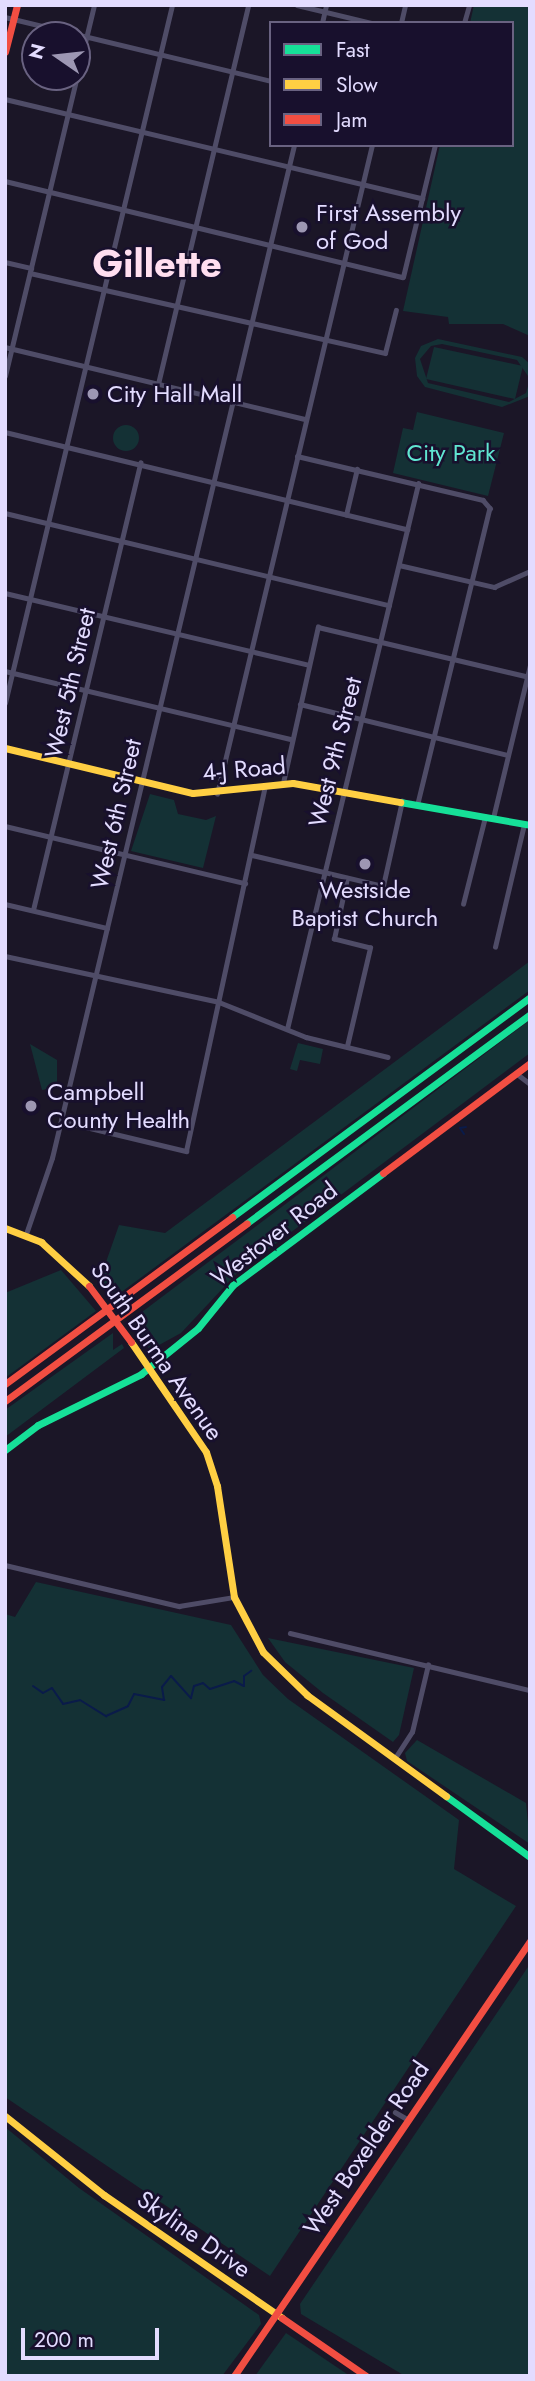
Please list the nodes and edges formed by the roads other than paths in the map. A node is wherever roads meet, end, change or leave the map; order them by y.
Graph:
1 (17, 5) edge
2 (172, 5) edge
3 (248, 5) edge
4 (297, 5) edge
5 (327, 5) edge
6 (325, 12) junction
7 (9, 18) edge
8 (323, 21) edge
9 (363, 21) edge
10 (91, 37) edge
11 (5, 52) edge
12 (160, 54) junction
13 (232, 71) junction
14 (269, 80) edge
15 (74, 91) edge
16 (5, 99) edge
17 (68, 114) junction
18 (142, 131) junction
19 (294, 147) edge
20 (371, 147) edge
21 (435, 147) edge
22 (216, 149) junction
23 (289, 166) junction
24 (5, 181) edge
25 (362, 184) junction
26 (49, 192) junction
27 (422, 198) junction
28 (122, 210) junction
29 (196, 227) junction
30 (270, 244) junction
31 (344, 261) junction
32 (5, 262) edge
33 (31, 270) junction
34 (104, 289) junction
35 (177, 305) junction
36 (396, 310) dead end
37 (251, 322) junction
38 (325, 339) junction
39 (5, 347) edge
40 (12, 349) junction
41 (86, 366) junction
42 (5, 376) edge
43 (158, 384) junction
44 (232, 401) junction
45 (306, 419) junction
46 (5, 432) edge
47 (66, 446) junction
48 (297, 456) junction
49 (140, 463) junction
50 (357, 470) junction
51 (213, 480) junction
52 (418, 484) junction
53 (287, 499) junction
54 (5, 513) edge
55 (346, 515) junction
56 (48, 523) junction
57 (407, 529) junction
58 (121, 541) junction
59 (194, 558) junction
60 (399, 565) junction
61 (530, 571) edge
62 (268, 576) junction
63 (472, 582) junction
64 (5, 593) edge
65 (30, 599) junction
66 (389, 604) junction
67 (103, 617) junction
68 (176, 634) junction
69 (380, 642) junction
70 (250, 651) junction
71 (453, 659) junction
72 (309, 665) junction
73 (530, 665) edge
74 (5, 671) edge
75 (12, 673) junction
76 (528, 677) edge
77 (86, 690) junction
78 (5, 703) edge
79 (300, 704) junction
80 (159, 708) junction
81 (361, 719) junction
82 (233, 725) junction
83 (435, 737) junction
84 (291, 739) junction
85 (5, 748) edge
86 (508, 755) junction
87 (68, 764) junction
88 (142, 781) junction
89 (282, 783) junction
90 (265, 786) junction
91 (344, 790) junction
92 (217, 794) junction
93 (402, 801) junction
94 (418, 804) junction
95 (489, 817) junction
96 (527, 824) edge
97 (5, 826) edge
98 (51, 837) junction
99 (124, 855) junction
100 (252, 855) junction
101 (324, 873) junction
102 (347, 878) junction
103 (245, 883) junction
104 (5, 904) edge
105 (463, 904) dead end
106 (33, 910) junction
107 (107, 928) junction
108 (495, 947) dead end
109 (5, 956) edge
110 (96, 973) junction
111 (530, 997) edge
112 (219, 1002) junction
113 (530, 1014) edge
114 (286, 1029) junction
115 (347, 1046) junction
116 (388, 1057) dead end
117 (530, 1063) edge
118 (516, 1073) junction
119 (530, 1084) edge
120 (61, 1121) junction
121 (5, 1228) edge
122 (26, 1234) junction
123 (150, 1367) junction
124 (5, 1384) edge
125 (5, 1401) edge
126 (5, 1450) edge
127 (5, 1565) edge
128 (233, 1597) junction
129 (290, 1633) dead end
130 (428, 1665) junction
131 (530, 1690) edge
132 (394, 1759) junction
133 (530, 1857) edge
134 (530, 1941) edge
135 (395, 2112) dead end
136 (5, 2116) edge
137 (407, 2119) junction
138 (278, 2315) junction
139 (234, 2376) edge
140 (366, 2376) edge

1 - 7 main road
2 - 12 street
3 - 13 street
4 - 6 street
5 - 6 street
6 - 8 street
6 - 9 street
7 - 11 main road
10 - 12 street
12 - 13 street
12 - 18 street
13 - 14 street
13 - 22 street
15 - 17 street
16 - 17 street
17 - 18 street
17 - 26 street
18 - 22 street
18 - 28 street
19 - 23 street, West 6th Street
20 - 25 street
21 - 27 street
22 - 23 street
22 - 29 street
23 - 25 street
23 - 30 street, West 6th Street
24 - 26 street
25 - 27 street
25 - 31 street
26 - 28 street
26 - 33 street
27 - 31 street
28 - 29 street
28 - 34 street
29 - 30 street
29 - 35 street
30 - 31 street
30 - 37 street, West 6th Street
31 - 38 street
32 - 33 street
33 - 34 street
33 - 40 street
34 - 35 street
34 - 41 street
35 - 37 street
35 - 43 street
36 - 38 street
37 - 38 street
37 - 44 street, West 6th Street
38 - 45 street
39 - 40 street
40 - 41 street
40 - 42 street
41 - 43 street
41 - 47 street
43 - 44 street
44 - 45 street
44 - 51 street, West 6th Street
45 - 48 street
46 - 47 street
47 - 49 street
47 - 56 street
48 - 50 street
48 - 53 street
49 - 51 street
49 - 58 street, West 5th Street
50 - 52 street
50 - 55 street
51 - 53 street
51 - 59 street, West 6th Street
52 - 57 street, West 9th Street
52 - 63 street
53 - 55 street
53 - 62 street
54 - 56 street
55 - 57 street
56 - 58 street
56 - 65 street
57 - 60 street, West 9th Street
58 - 59 street
58 - 67 street, West 5th Street
59 - 62 street
59 - 68 street, West 6th Street
60 - 63 street
60 - 66 street, West 9th Street
61 - 63 street
62 - 66 street
62 - 70 street
63 - 71 street
64 - 65 street
65 - 67 street
65 - 75 street
66 - 69 street, West 9th Street
67 - 68 street
67 - 77 street, West 5th Street
68 - 70 street
68 - 80 street, West 6th Street
69 - 71 street
69 - 72 street
69 - 81 street, West 9th Street
70 - 72 street
70 - 82 street
71 - 76 street
71 - 83 street
72 - 79 street
73 - 76 street
74 - 75 street
75 - 77 street
75 - 78 street
76 - 86 street
77 - 80 street
77 - 87 street, West 5th Street
79 - 81 street
79 - 84 street
80 - 82 street
80 - 88 street, West 6th Street
81 - 83 street
81 - 91 street, West 9th Street
82 - 84 street
82 - 92 street
83 - 86 street
83 - 94 street
84 - 89 street
85 - 87 main road, 4-J Road
86 - 95 street
87 - 88 main road, 4-J Road
87 - 98 street, West 5th Street
88 - 92 main road, 4-J Road
88 - 99 street, West 6th Street
89 - 90 main road, 4-J Road
89 - 91 main road, 4-J Road
90 - 92 main road, 4-J Road
90 - 100 street
91 - 93 main road, 4-J Road
91 - 101 street, West 9th Street
93 - 94 main road, 4-J Road
93 - 102 street
94 - 95 main road, 4-J Road
95 - 96 main road, 4-J Road
95 - 105 street
96 - 108 street
97 - 98 street
98 - 99 street
98 - 106 street, West 5th Street
99 - 103 street
99 - 107 street, West 6th Street
100 - 101 street
100 - 103 street
101 - 102 street
101 - 114 street, West 9th Street
102 - 115 street
103 - 112 street
104 - 106 street
106 - 107 street
107 - 110 street, West 6th Street
109 - 110 street
110 - 112 street
110 - 120 street, West 6th Street
111 - 124 main road
112 - 114 street
112 - 120 street
113 - 125 main road
114 - 115 street
115 - 116 street
117 - 118 main road, Westover Road
118 - 119 street
118 - 123 main road, Westover Road
120 - 122 street, West 6th Street
121 - 122 main road, South Burma Avenue
122 - 123 main road, South Burma Avenue, bridge
123 - 126 main road, Westover Road
123 - 128 main road, South Burma Avenue
127 - 128 street
128 - 132 main road, South Burma Avenue
129 - 130 street
130 - 131 street
130 - 132 street
132 - 133 main road, South Burma Avenue
134 - 137 main road, West Boxelder Road
135 - 137 street
136 - 138 main road, Skyline Drive
137 - 138 main road, West Boxelder Road
138 - 139 main road, West Boxelder Road
138 - 140 main road, Skyline Drive

